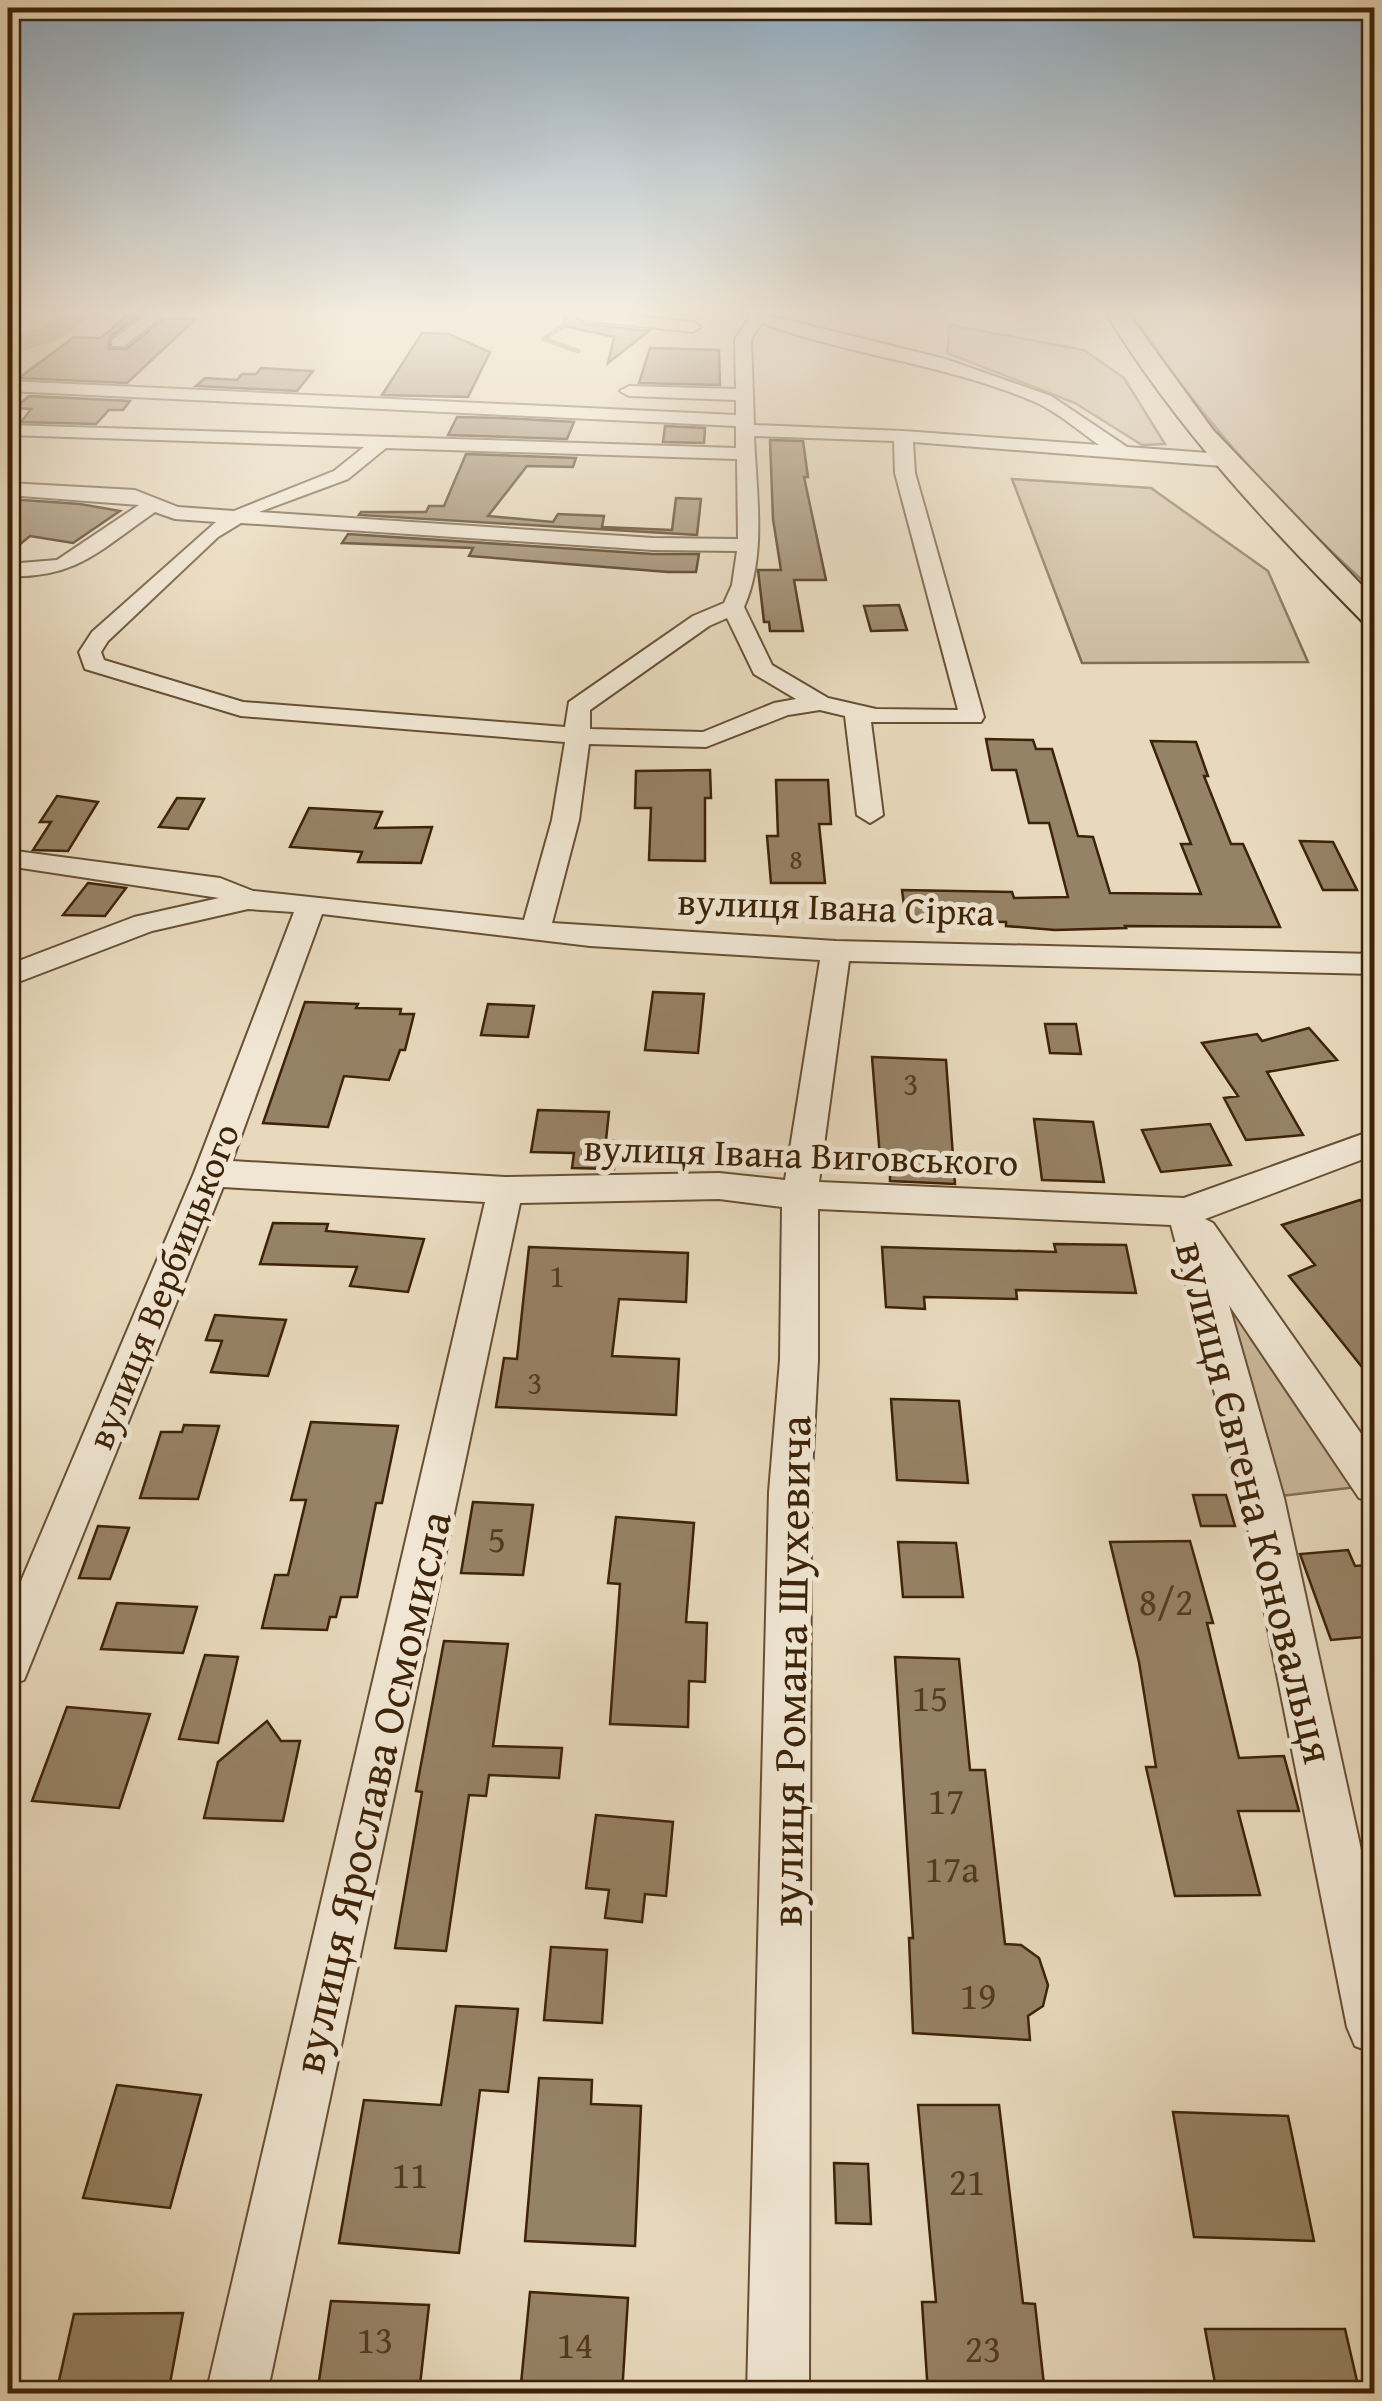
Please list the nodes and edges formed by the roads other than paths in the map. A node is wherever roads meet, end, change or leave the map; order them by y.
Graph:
1 (745, 427) edge
2 (762, 427) edge
3 (1085, 427) edge
4 (1197, 427) edge
5 (8, 430) edge
6 (904, 436) junction
7 (379, 444) junction
8 (1120, 451) junction
9 (745, 454) junction
10 (1222, 460) junction
11 (8, 489) edge
12 (152, 504) junction
13 (234, 518) junction
14 (748, 545) junction
15 (8, 570) edge
16 (733, 608) junction
17 (1374, 615) edge
18 (820, 703) junction
19 (857, 712) junction
20 (579, 736) junction
21 (870, 815) dead end
22 (8, 858) edge
23 (248, 900) junction
24 (312, 904) junction
25 (536, 930) junction
26 (836, 950) junction
27 (1370, 969) edge
28 (8, 976) edge
29 (1374, 1142) edge
30 (212, 1173) junction
31 (506, 1190) junction
32 (800, 1195) junction
33 (1186, 1212) junction
34 (1374, 1484) edge
35 (8, 1664) edge
36 (1374, 2027) edge
37 (236, 2394) edge
38 (778, 2394) edge

1 - 9 street
2 - 6 street
3 - 8 street
4 - 10 highway
5 - 7 street
6 - 8 street
6 - 19 street
7 - 9 street
7 - 13 street
8 - 10 street
9 - 14 street
10 - 17 highway
11 - 12 street
12 - 13 street
12 - 15 street
13 - 14 street
13 - 20 street
14 - 16 street
16 - 18 street
16 - 20 street
18 - 19 street
18 - 20 street
19 - 21 street
20 - 25 street
22 - 23 street
23 - 24 street, вулиця Івана Сірка
23 - 28 street
24 - 25 street, вулиця Івана Сірка
24 - 30 street, вулиця Вербицького
25 - 26 street, вулиця Івана Сірка
26 - 27 street, вулиця Івана Сірка
26 - 32 street, вулиця Романа Шухевича
29 - 33 street, вулиця Івана Виговського
30 - 31 street, вулиця Івана Виговського
30 - 35 street, вулиця Вербицького
31 - 32 street, вулиця Івана Виговського
31 - 37 street, вулиця Ярослава Осмомисла
32 - 33 street, вулиця Івана Виговського
32 - 38 street, вулиця Романа Шухевича
33 - 34 street
33 - 36 street, вулиця Євгена Коновальця

